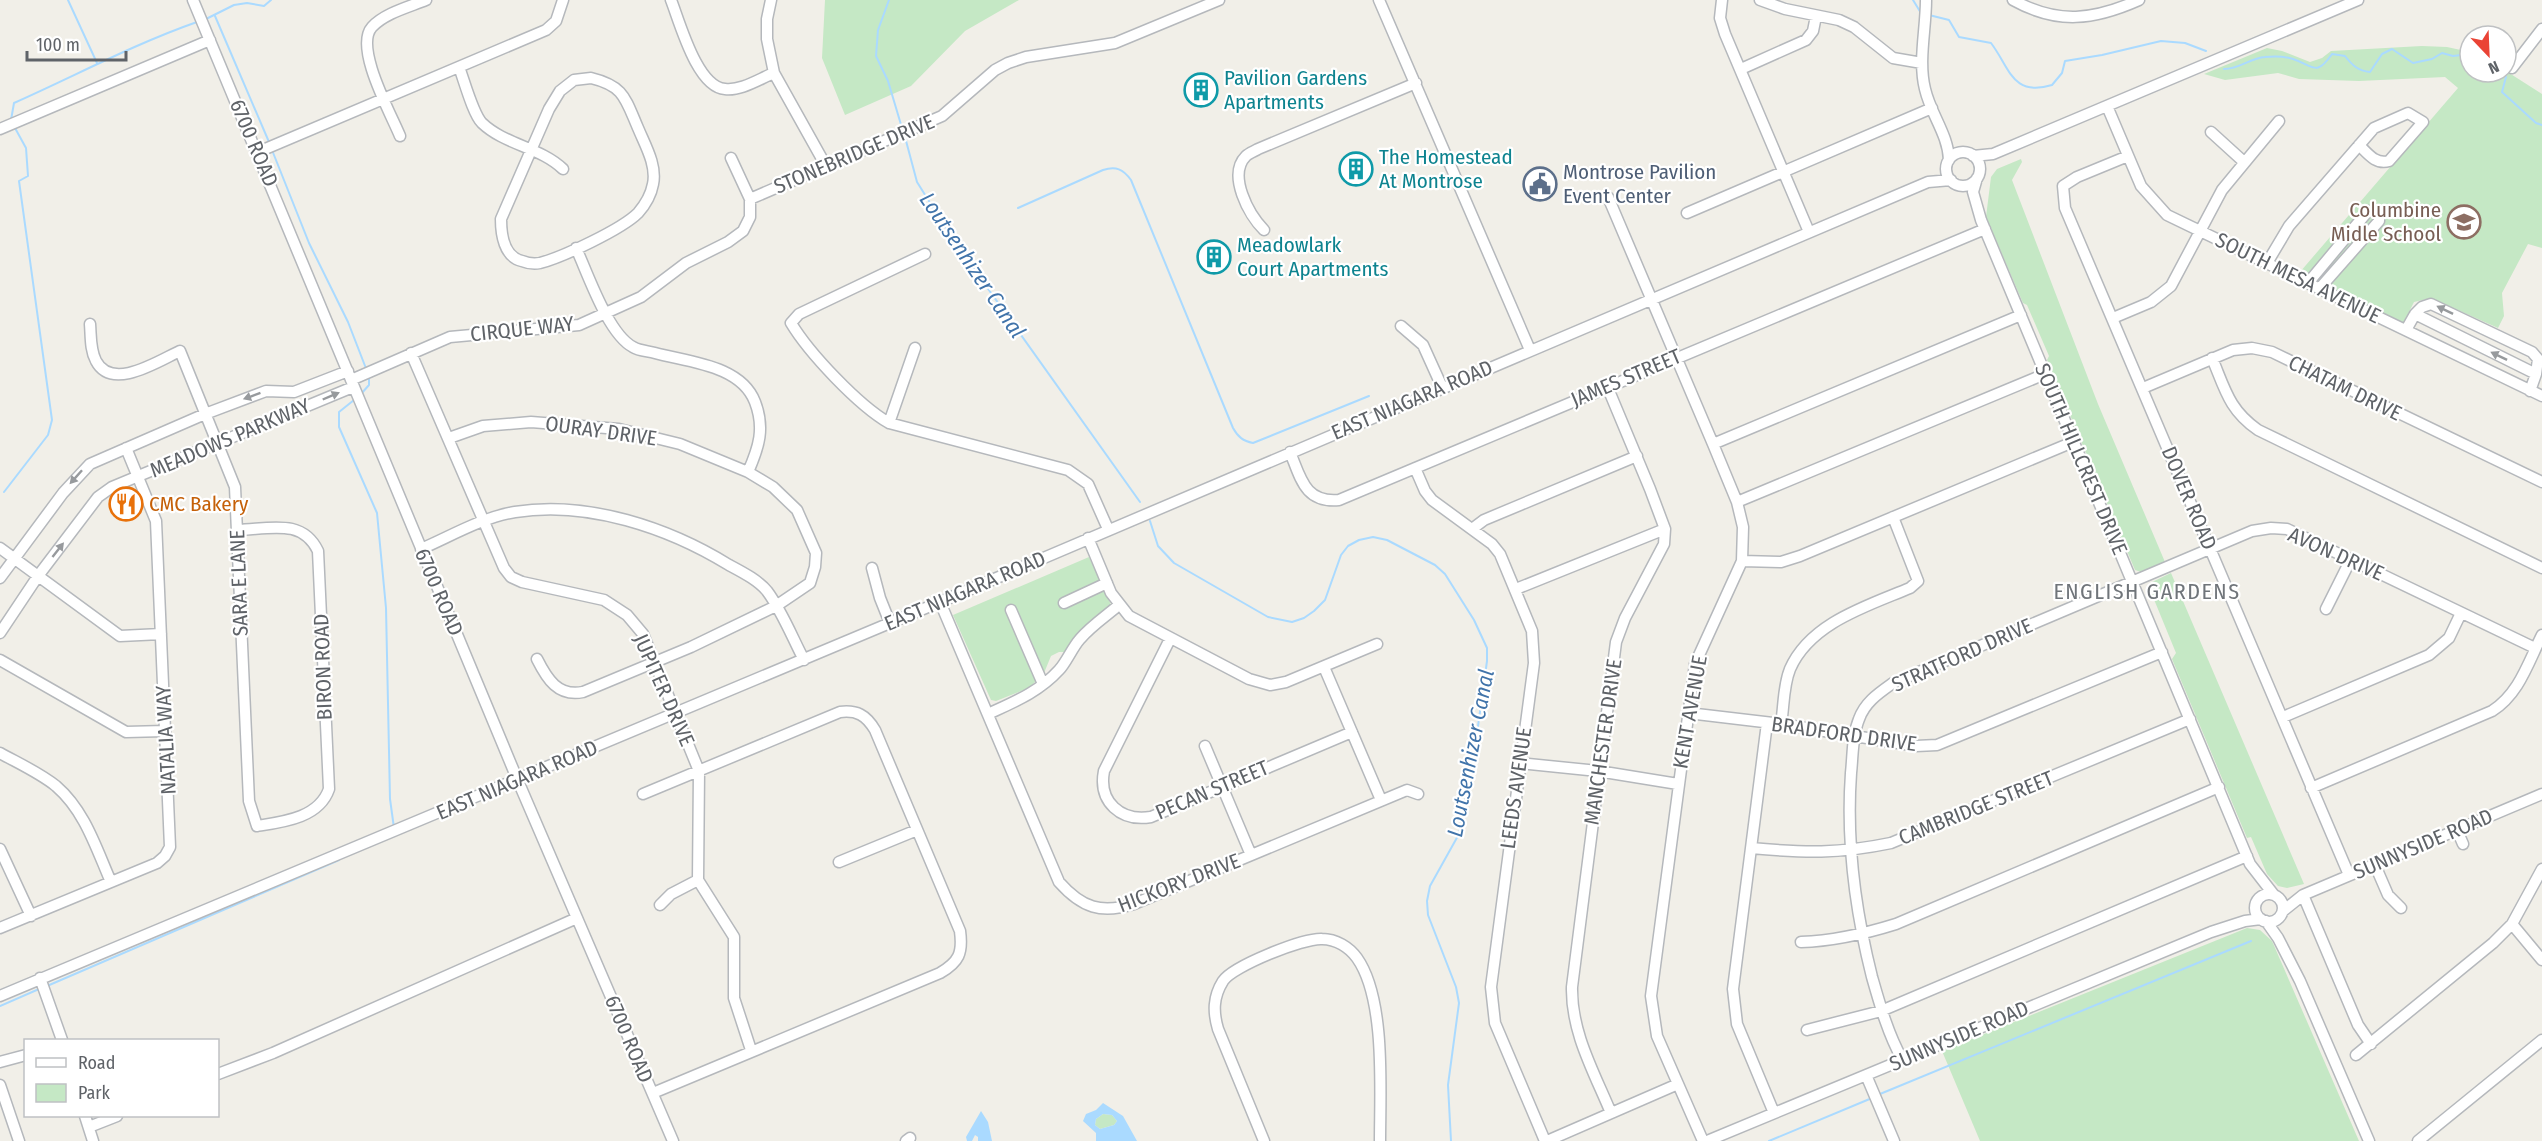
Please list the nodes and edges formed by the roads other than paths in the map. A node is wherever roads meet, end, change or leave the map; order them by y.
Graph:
1 (193, 0) edge
2 (426, 0) edge
3 (563, 0) edge
4 (671, 0) edge
5 (771, 0) edge
6 (1219, 0) edge
7 (1379, 0) edge
8 (1722, 0) edge
9 (1760, 0) edge
10 (2013, 0) edge
11 (2139, 0) edge
12 (2358, 0) edge
13 (1926, 10) edge
14 (1816, 16) junction
15 (2542, 29) edge
16 (210, 40) junction
17 (2518, 60) edge
18 (1922, 63) junction
19 (459, 67) junction
20 (1741, 69) junction
21 (774, 73) junction
22 (1416, 83) junction
23 (384, 98) junction
24 (2107, 106) junction
25 (1932, 108) junction
26 (2279, 121) dead end
27 (0, 129) edge
28 (2211, 132) dead end
29 (1944, 133) junction
30 (400, 136) dead end
31 (2359, 145) junction
32 (2008, 148) junction
33 (533, 149) junction
34 (258, 152) junction
35 (1969, 154) junction
36 (2128, 156) junction
37 (731, 158) dead end
38 (1948, 162) junction
39 (2244, 162) junction
40 (826, 166) junction
41 (563, 169) dead end
42 (1784, 172) junction
43 (1978, 176) junction
44 (1928, 182) junction
45 (1953, 182) junction
46 (1608, 197) dead end
47 (750, 198) junction
48 (1687, 213) dead end
49 (1983, 224) junction
50 (1264, 230) dead end
51 (2199, 231) junction
52 (1809, 232) junction
53 (576, 248) junction
54 (925, 254) dead end
55 (2267, 263) junction
56 (2308, 283) junction
57 (2320, 288) junction
58 (1652, 299) junction
59 (606, 314) junction
60 (2415, 314) junction
61 (2020, 315) junction
62 (2113, 318) junction
63 (90, 324) dead end
64 (1401, 326) dead end
65 (2406, 330) junction
66 (915, 348) dead end
67 (1530, 350) junction
68 (411, 353) junction
69 (1677, 357) junction
70 (2212, 358) junction
71 (2045, 374) junction
72 (2536, 374) junction
73 (350, 379) junction
74 (1607, 386) junction
75 (1442, 387) junction
76 (2143, 388) junction
77 (2530, 391) junction
78 (294, 392) junction
79 (2542, 396) edge
80 (301, 409) junction
81 (205, 414) junction
82 (889, 423) junction
83 (449, 438) junction
84 (2073, 442) junction
85 (217, 443) junction
86 (1713, 444) junction
87 (126, 448) junction
88 (1290, 452) junction
89 (1636, 456) junction
90 (1415, 468) junction
91 (748, 472) junction
92 (138, 476) junction
93 (2542, 482) edge
94 (1737, 502) junction
95 (1893, 517) junction
96 (483, 522) junction
97 (1108, 529) junction
98 (1472, 529) junction
99 (1665, 529) junction
100 (237, 530) junction
101 (1088, 538) junction
102 (0, 548) edge
103 (421, 549) junction
104 (2211, 550) junction
105 (15, 559) junction
106 (2351, 559) junction
107 (1742, 561) junction
108 (872, 568) dead end
109 (2542, 568) edge
110 (38, 576) junction
111 (0, 578) edge
112 (2132, 582) junction
113 (1107, 584) junction
114 (1516, 589) junction
115 (940, 602) junction
116 (1064, 603) dead end
117 (1119, 605) junction
118 (776, 606) junction
119 (2326, 609) dead end
120 (1011, 610) dead end
121 (2461, 613) junction
122 (890, 623) junction
123 (0, 633) edge
124 (161, 634) junction
125 (2542, 635) edge
126 (1170, 639) junction
127 (1377, 644) dead end
128 (2535, 648) junction
129 (2162, 652) junction
130 (537, 659) dead end
131 (0, 660) edge
132 (804, 660) junction
133 (656, 663) junction
134 (1324, 667) junction
135 (1043, 684) junction
136 (1688, 712) junction
137 (677, 713) junction
138 (988, 714) junction
139 (2283, 717) junction
140 (2190, 719) junction
141 (1767, 723) junction
142 (1781, 724) junction
143 (165, 731) junction
144 (1352, 732) junction
145 (1854, 737) junction
146 (1204, 746) dead end
147 (0, 753) edge
148 (1519, 763) junction
149 (699, 771) junction
150 (1598, 771) junction
151 (518, 781) junction
152 (1678, 784) junction
153 (1222, 787) junction
154 (2219, 787) junction
155 (2311, 788) junction
156 (643, 794) dead end
157 (1418, 794) dead end
158 (2542, 794) edge
159 (1381, 800) junction
160 (256, 826) joint
161 (917, 830) junction
162 (2457, 830) junction
163 (2463, 844) dead end
164 (1751, 848) junction
165 (0, 849) edge
166 (1850, 851) junction
167 (1251, 855) junction
168 (2248, 860) junction
169 (839, 862) dead end
170 (2375, 865) junction
171 (2542, 869) edge
172 (2349, 875) junction
173 (698, 880) junction
174 (111, 882) junction
175 (2274, 895) junction
176 (2303, 895) junction
177 (2257, 901) junction
178 (660, 905) dead end
179 (2401, 908) dead end
180 (2281, 913) junction
181 (31, 916) junction
182 (577, 918) junction
183 (2263, 920) junction
184 (2512, 924) junction
185 (0, 928) edge
186 (2211, 932) junction
187 (1861, 935) junction
188 (1801, 942) dead end
189 (2542, 960) edge
190 (40, 978) junction
191 (2300, 981) junction
192 (0, 996) edge
193 (1881, 1011) junction
194 (1807, 1030) dead end
195 (61, 1039) edge
196 (2542, 1040) edge
197 (2371, 1044) junction
198 (751, 1050) junction
199 (2356, 1055) dead end
200 (24, 1056) edge
201 (1902, 1059) junction
202 (0, 1062) edge
203 (219, 1074) edge
204 (1866, 1075) junction
205 (0, 1084) edge
206 (1678, 1084) junction
207 (653, 1094) junction
208 (1611, 1113) junction
209 (1774, 1113) junction
210 (85, 1117) edge
211 (114, 1117) edge
212 (88, 1127) junction
213 (19, 1141) edge
214 (93, 1141) edge
215 (673, 1141) edge
216 (1264, 1141) edge
217 (1380, 1141) edge
218 (1546, 1141) edge
219 (1705, 1141) edge
220 (1894, 1141) edge
221 (2368, 1141) edge
222 (2418, 1141) edge

1 - 16 street, 6700 ROAD
2 - 23 street
3 - 19 street
4 - 21 street
5 - 21 street
6 - 40 street, STONEBRIDGE DRIVE
7 - 22 street
8 - 20 street
9 - 14 street
10 - 11 street
12 - 24 street
13 - 18 street
14 - 18 street
14 - 20 street
15 - 17 street
16 - 27 street
16 - 34 street, 6700 ROAD
18 - 25 street
19 - 23 street
19 - 33 street
20 - 42 street
21 - 40 street
22 - 50 street
22 - 67 street
23 - 30 street
23 - 34 street
24 - 32 street
24 - 36 street, SOUTH MESA AVENUE
25 - 29 street
25 - 42 street
26 - 39 street
28 - 39 street
29 - 35 street
29 - 38 street
31 - 31 street
31 - 55 street
32 - 35 street
32 - 43 street
33 - 41 street
33 - 53 street
33 - 53 street
34 - 73 street, 6700 ROAD
35 - 38 street
35 - 43 street
36 - 51 street, SOUTH MESA AVENUE
36 - 62 street, DOVER ROAD
37 - 47 street
38 - 44 street, EAST NIAGARA ROAD
38 - 45 street
39 - 51 street
40 - 47 street, STONEBRIDGE DRIVE
42 - 48 street
42 - 52 street
43 - 45 street
43 - 49 street, SOUTH HILLCREST DRIVE
44 - 45 street, EAST NIAGARA ROAD
44 - 52 street, EAST NIAGARA ROAD
45 - 49 street, SOUTH HILLCREST DRIVE
46 - 58 street, KENT AVENUE
47 - 59 street, CIRQUE WAY
49 - 61 street, SOUTH HILLCREST DRIVE
49 - 69 street, JAMES STREET
51 - 55 street, SOUTH MESA AVENUE
51 - 62 street
52 - 58 street, EAST NIAGARA ROAD
53 - 59 street
54 - 82 street
55 - 56 street, SOUTH MESA AVENUE
56 - 57 street, SOUTH MESA AVENUE
56 - 57 street
57 - 65 street, SOUTH MESA AVENUE
58 - 67 street, EAST NIAGARA ROAD
58 - 69 street, KENT AVENUE
59 - 68 street, CIRQUE WAY
59 - 91 street
60 - 65 street
72 -> 60 street
72 -> 60 street
61 - 71 street, SOUTH HILLCREST DRIVE
61 - 86 street
62 - 76 street, DOVER ROAD
63 - 81 street, SARA E LANE
64 - 75 street
65 - 77 street, SOUTH MESA AVENUE
66 - 82 street
67 - 75 street, EAST NIAGARA ROAD
68 - 73 street, CIRQUE WAY
68 - 83 street, JUPITER DRIVE
69 - 74 street, JAMES STREET
69 - 86 street, KENT AVENUE
70 - 76 street, CHATAM DRIVE
70 - 93 street, CHATAM DRIVE
70 - 109 street
71 - 84 street, SOUTH HILLCREST DRIVE
71 - 94 street
72 - 77 street
73 - 78 street, MEADOWS PARKWAY
80 -> 73 street, MEADOWS PARKWAY
73 - 103 street, 6700 ROAD
74 - 89 street
74 - 90 street, JAMES STREET
75 - 88 street, EAST NIAGARA ROAD
76 - 104 street, DOVER ROAD
77 - 79 street, SOUTH MESA AVENUE
78 - 80 street
78 -> 81 street, MEADOWS PARKWAY
80 - 85 street, MEADOWS PARKWAY
81 - 85 street, SARA E LANE
81 - 87 street, MEADOWS PARKWAY
82 - 97 street
83 - 91 street, OURAY DRIVE
83 - 96 street, JUPITER DRIVE
84 - 95 street
84 - 112 street, SOUTH HILLCREST DRIVE
85 - 92 street, MEADOWS PARKWAY
85 - 100 street, SARA E LANE
86 - 94 street, KENT AVENUE
87 - 92 street, NATALIA WAY
87 -> 105 street, MEADOWS PARKWAY
88 - 90 street, JAMES STREET
88 - 97 street, EAST NIAGARA ROAD
89 - 98 street
89 - 99 street
90 - 98 street, LEEDS AVENUE
91 - 118 street, OURAY DRIVE
110 -> 92 street, MEADOWS PARKWAY
92 - 124 street, NATALIA WAY
94 - 107 street, KENT AVENUE
95 - 107 street
95 - 142 street
96 - 103 street
96 - 118 street
96 - 133 street, JUPITER DRIVE
97 - 101 street, EAST NIAGARA ROAD
98 - 114 street, LEEDS AVENUE
99 - 114 street
99 - 150 street, MANCHESTER DRIVE
100 - 160 street, SARA E LANE
100 - 160 street, BIRON ROAD
101 - 113 street
101 - 115 street, EAST NIAGARA ROAD
102 - 105 street
103 - 151 street, 6700 ROAD
104 - 106 street, AVON DRIVE
104 - 112 street, AVON DRIVE
104 - 139 street, DOVER ROAD
105 - 110 street
105 - 111 street, MEADOWS PARKWAY
106 - 119 street
106 - 121 street, AVON DRIVE
107 - 136 street, KENT AVENUE
108 - 122 street
110 - 123 street, MEADOWS PARKWAY
110 - 124 street
112 - 129 street, SOUTH HILLCREST DRIVE
112 - 145 street, STRATFORD DRIVE
113 - 116 street
113 - 117 street
114 - 148 street, LEEDS AVENUE
115 - 122 street, EAST NIAGARA ROAD
115 - 138 street, HICKORY DRIVE
117 - 126 street
117 - 135 street
118 - 132 street
118 - 133 street, OURAY DRIVE
120 - 135 street
121 - 128 street, AVON DRIVE
121 - 139 street
122 - 132 street, EAST NIAGARA ROAD
124 - 143 street, NATALIA WAY
125 - 128 street
126 - 134 street
126 - 153 street, PECAN STREET
127 - 134 street
128 - 155 street
129 - 140 street, SOUTH HILLCREST DRIVE
129 - 145 street, BRADFORD DRIVE
130 - 133 street, OURAY DRIVE
131 - 143 street
132 - 137 street, EAST NIAGARA ROAD
133 - 137 street, JUPITER DRIVE
134 - 144 street
135 - 138 street
136 - 141 street, BRADFORD DRIVE
136 - 152 street, KENT AVENUE
137 - 149 street, JUPITER DRIVE
137 - 151 street, EAST NIAGARA ROAD
138 - 167 street, HICKORY DRIVE
139 - 155 street, DOVER ROAD
140 - 154 street, SOUTH HILLCREST DRIVE
140 - 166 street, CAMBRIDGE STREET
141 - 142 street, BRADFORD DRIVE
141 - 164 street
142 - 145 street, BRADFORD DRIVE
143 - 174 street, NATALIA WAY
144 - 153 street, PECAN STREET
144 - 159 street
145 - 166 street, STRATFORD DRIVE
146 - 153 street
147 - 174 street
148 - 150 street
148 - 218 street, LEEDS AVENUE
149 - 156 street
149 - 161 street
149 - 173 street, JUPITER DRIVE
150 - 152 street
150 - 208 street, MANCHESTER DRIVE
151 - 182 street, 6700 ROAD
151 - 190 street, EAST NIAGARA ROAD
152 - 206 street, KENT AVENUE
153 - 167 street
154 - 168 street, SOUTH HILLCREST DRIVE
154 - 187 street
155 - 172 street, DOVER ROAD
157 - 159 street, HICKORY DRIVE
158 - 162 street, SUNNYSIDE ROAD
159 - 167 street, HICKORY DRIVE
161 - 169 street
161 - 198 street
162 - 163 street
162 - 170 street, SUNNYSIDE ROAD
164 - 166 street, CAMBRIDGE STREET
164 - 209 street
165 - 181 street
166 - 187 street, STRATFORD DRIVE
168 - 175 street
168 - 177 street
168 - 193 street
170 - 172 street, SUNNYSIDE ROAD
170 - 179 street
171 - 184 street
172 - 176 street, SUNNYSIDE ROAD
173 - 178 street
173 - 198 street
174 - 181 street, NATALIA WAY
175 - 176 street, SUNNYSIDE ROAD
175 - 177 street
175 - 180 street
176 - 180 street, SUNNYSIDE ROAD
176 - 197 street
177 - 183 street
177 - 186 street, SUNNYSIDE ROAD
180 - 183 street
180 - 191 street
181 - 185 street, NATALIA WAY
182 - 203 street
182 - 207 street, 6700 ROAD
183 - 186 street, SUNNYSIDE ROAD
183 - 191 street
184 - 189 street
184 - 197 street
186 - 201 street, SUNNYSIDE ROAD
187 - 188 street
187 - 193 street, STRATFORD DRIVE
190 - 192 street, EAST NIAGARA ROAD
190 - 195 street
191 - 221 street
193 - 194 street
193 - 201 street, STRATFORD DRIVE
196 - 222 street
197 - 199 street
198 - 207 street
200 - 202 street
201 - 204 street, SUNNYSIDE ROAD
204 - 209 street, SUNNYSIDE ROAD
204 - 220 street
205 - 213 street
206 - 208 street
206 - 219 street, KENT AVENUE
207 - 215 street, 6700 ROAD
208 - 218 street
209 - 219 street, SUNNYSIDE ROAD
210 - 212 street
211 - 212 street
212 - 214 street
216 - 217 street

